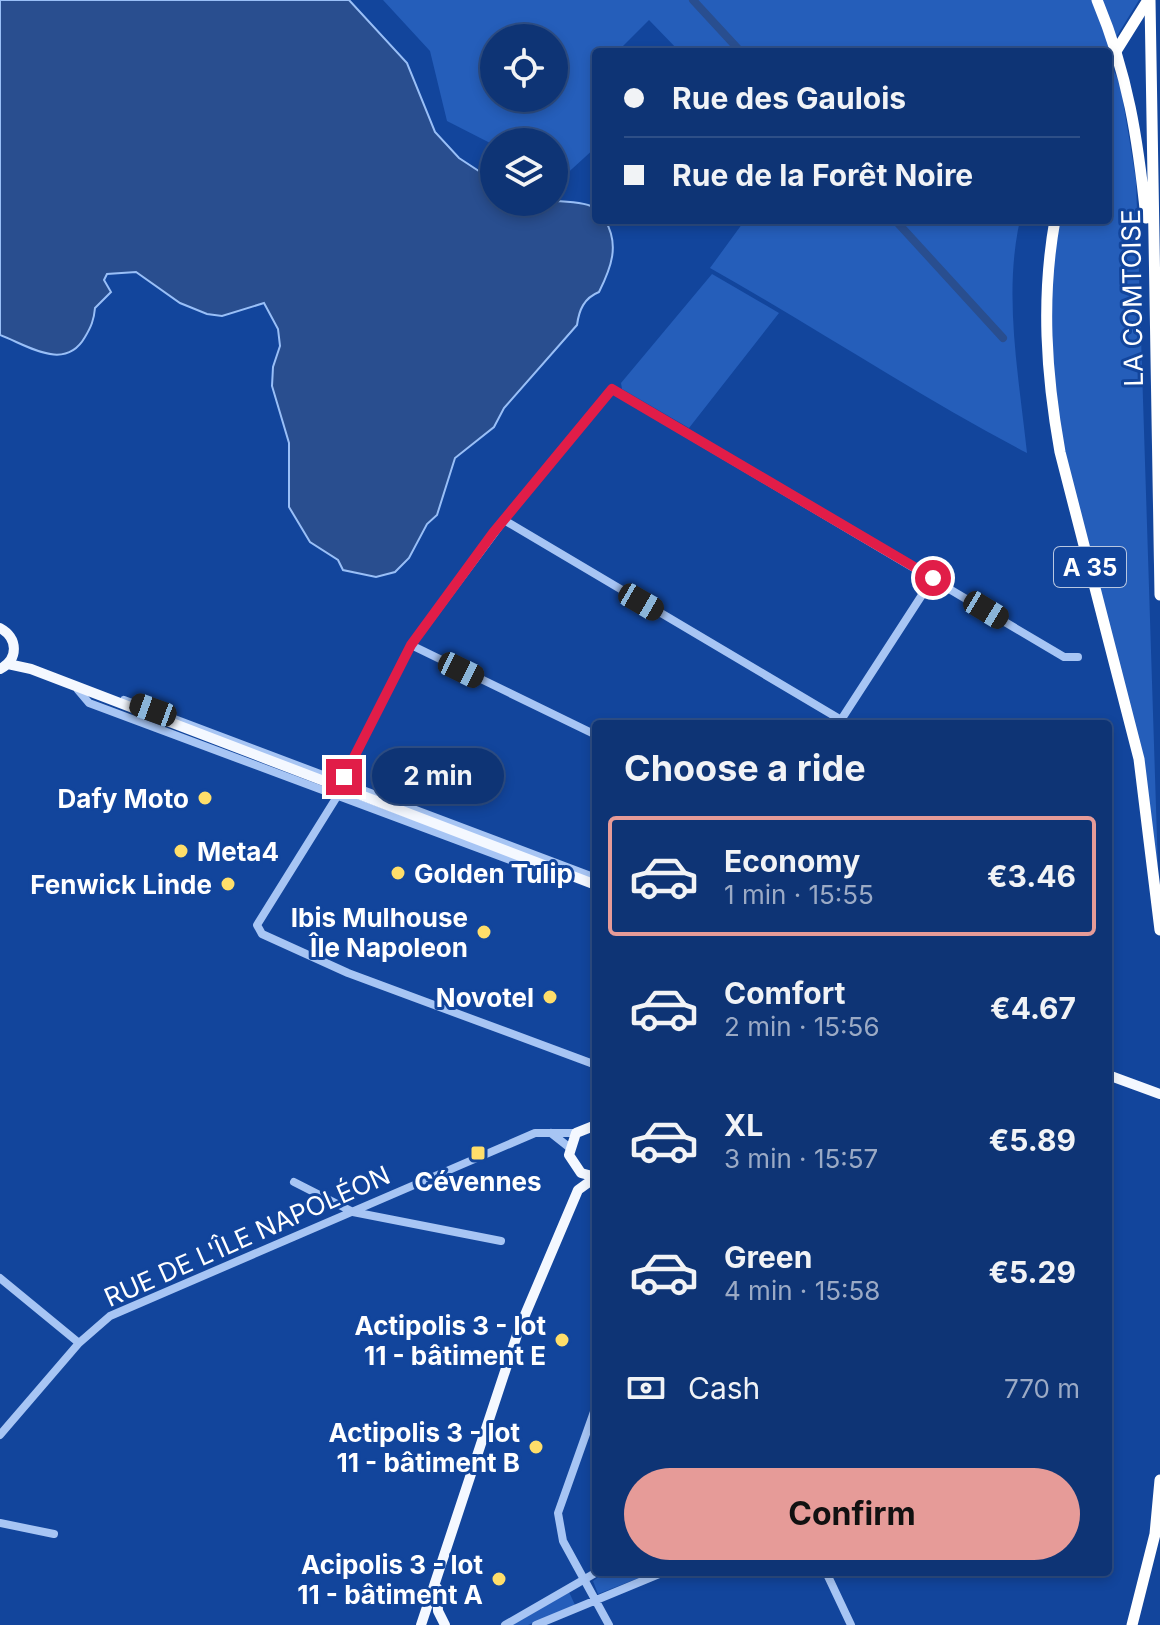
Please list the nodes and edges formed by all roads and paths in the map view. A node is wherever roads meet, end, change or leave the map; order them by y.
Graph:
1 (1097, 0) edge
2 (1149, 0) edge
3 (1112, 58) edge
4 (1055, 224) edge
5 (1154, 286) junction
6 (504, 520) junction
7 (933, 578) junction
8 (1160, 595) edge
9 (0, 628) edge
10 (411, 645) junction
11 (15, 651) junction
12 (1078, 657) dead end
13 (4, 667) edge
14 (31, 669) junction
15 (78, 690) junction
16 (838, 720) edge
17 (845, 720) edge
18 (592, 733) edge
19 (343, 780) junction
20 (338, 795) junction
21 (565, 874) junction
22 (592, 876) edge
23 (592, 884) edge
24 (1160, 930) edge
25 (592, 1064) edge
26 (1112, 1076) edge
27 (1160, 1094) edge
28 (592, 1127) edge
29 (551, 1133) junction
30 (576, 1133) junction
31 (570, 1148) junction
32 (575, 1167) junction
33 (592, 1175) edge
34 (592, 1180) edge
35 (294, 1182) dead end
36 (578, 1190) junction
37 (353, 1212) junction
38 (501, 1241) dead end
39 (0, 1278) edge
40 (79, 1343) junction
41 (592, 1417) edge
42 (0, 1435) edge
43 (1160, 1480) edge
44 (0, 1523) edge
45 (54, 1534) dead end
46 (592, 1575) edge
47 (655, 1576) edge
48 (828, 1576) edge
49 (583, 1580) junction
50 (437, 1582) junction
51 (595, 1603) junction
52 (421, 1625) edge
53 (445, 1625) edge
54 (505, 1625) edge
55 (536, 1625) edge
56 (609, 1625) edge
57 (851, 1625) edge
58 (1132, 1625) edge

1 - 5 highway
2 - 3 highway, bridge
2 - 5 highway, LA COMTOISE
4 - 24 highway, A 35
5 - 8 highway, LA COMTOISE
6 - 7 street
6 - 10 street
6 - 16 street
7 - 12 street
7 - 17 street
9 - 11 main road
10 - 18 street
10 - 19 street
11 - 13 main road
11 - 14 main road
13 - 14 main road
14 - 15 main road
15 - 19 street
15 - 20 street
15 - 21 main road
19 - 22 street
20 - 21 street
20 - 25 street
21 - 23 main road
26 - 27 main road
28 - 30 main road
29 - 30 street, RUE DE L'ÎLE NAPOLÉON
29 - 31 street
29 - 37 street, RUE DE L'ÎLE NAPOLÉON
30 - 31 main road
31 - 32 main road
32 - 33 main road
32 - 36 main road
34 - 36 main road
35 - 37 street
36 - 50 main road
37 - 38 street
37 - 40 street, RUE DE L'ÎLE NAPOLÉON
39 - 40 street
40 - 42 street, RUE DE L'ÎLE NAPOLÉON
41 - 49 street
43 - 58 highway
44 - 45 street
46 - 49 street
47 - 51 street
48 - 57 street
49 - 51 street
49 - 54 street
50 - 52 main road
50 - 53 main road
51 - 55 street
51 - 56 street

